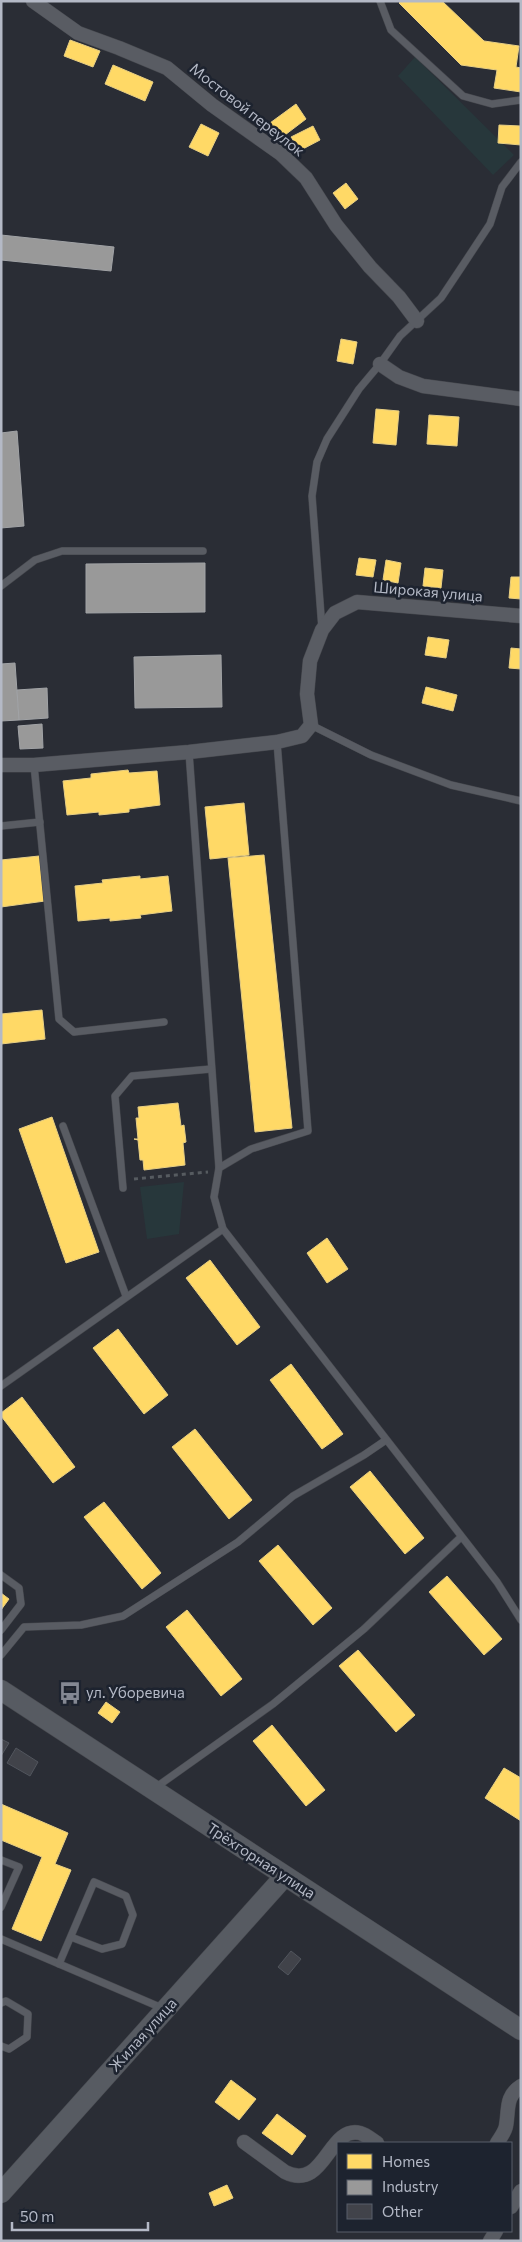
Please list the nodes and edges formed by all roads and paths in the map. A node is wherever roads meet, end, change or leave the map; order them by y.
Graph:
1 (33, 1) edge
2 (380, 1) edge
3 (521, 100) edge
4 (521, 162) edge
5 (417, 321) junction
6 (380, 364) junction
7 (521, 399) edge
8 (204, 551) dead end
9 (1, 586) edge
10 (521, 616) edge
11 (322, 630) junction
12 (311, 725) junction
13 (277, 742) junction
14 (189, 752) junction
15 (34, 765) junction
16 (1, 766) edge
17 (521, 801) edge
18 (40, 822) junction
19 (1, 826) edge
20 (164, 1022) dead end
21 (211, 1069) junction
22 (63, 1126) dead end
23 (218, 1169) junction
24 (123, 1184) joint
25 (223, 1229) junction
26 (126, 1296) junction
27 (1, 1386) edge
28 (386, 1440) junction
29 (461, 1537) junction
30 (1, 1575) edge
31 (521, 1620) edge
32 (1, 1630) edge
33 (1, 1655) edge
34 (1, 1690) edge
35 (152, 1790) junction
36 (1, 1860) edge
37 (284, 1877) junction
38 (1, 1907) edge
39 (71, 1937) junction
40 (1, 1939) edge
41 (59, 1964) junction
42 (1, 2003) edge
43 (165, 2009) junction
44 (521, 2030) edge
45 (1, 2046) edge
46 (521, 2086) edge
47 (244, 2142) dead end
48 (339, 2142) edge
49 (376, 2142) edge
50 (498, 2142) edge
51 (337, 2144) edge
52 (521, 2191) edge
53 (1, 2193) edge
54 (512, 2205) edge

1 - 5 street, Мостовой переулок
2 - 3 lane
4 - 5 lane
5 - 6 lane
6 - 7 street
6 - 11 lane
8 - 9 lane
10 - 11 street, Широкая улица
11 - 12 street, Широкая улица
12 - 13 street
12 - 17 lane
13 - 14 street
13 - 23 lane
14 - 15 street
14 - 21 lane
15 - 16 street
15 - 18 lane
18 - 19 lane
18 - 20 lane
21 - 23 lane
21 - 24 lane
22 - 26 lane
23 - 24 path
23 - 25 lane
25 - 26 lane
25 - 28 lane
26 - 27 lane
28 - 29 lane
28 - 33 lane
29 - 31 lane
29 - 35 lane
30 - 32 lane
34 - 35 main road, Трёхгорная улица
35 - 37 main road, Трёхгорная улица
36 - 38 lane
37 - 43 main road, Жилая улица
37 - 44 main road, Трёхгорная улица
39 - 39 lane
39 - 41 lane
40 - 41 lane
41 - 43 lane
42 - 45 lane
43 - 53 main road, Жилая улица
46 - 50 street
47 - 51 street
48 - 49 street
52 - 54 street

